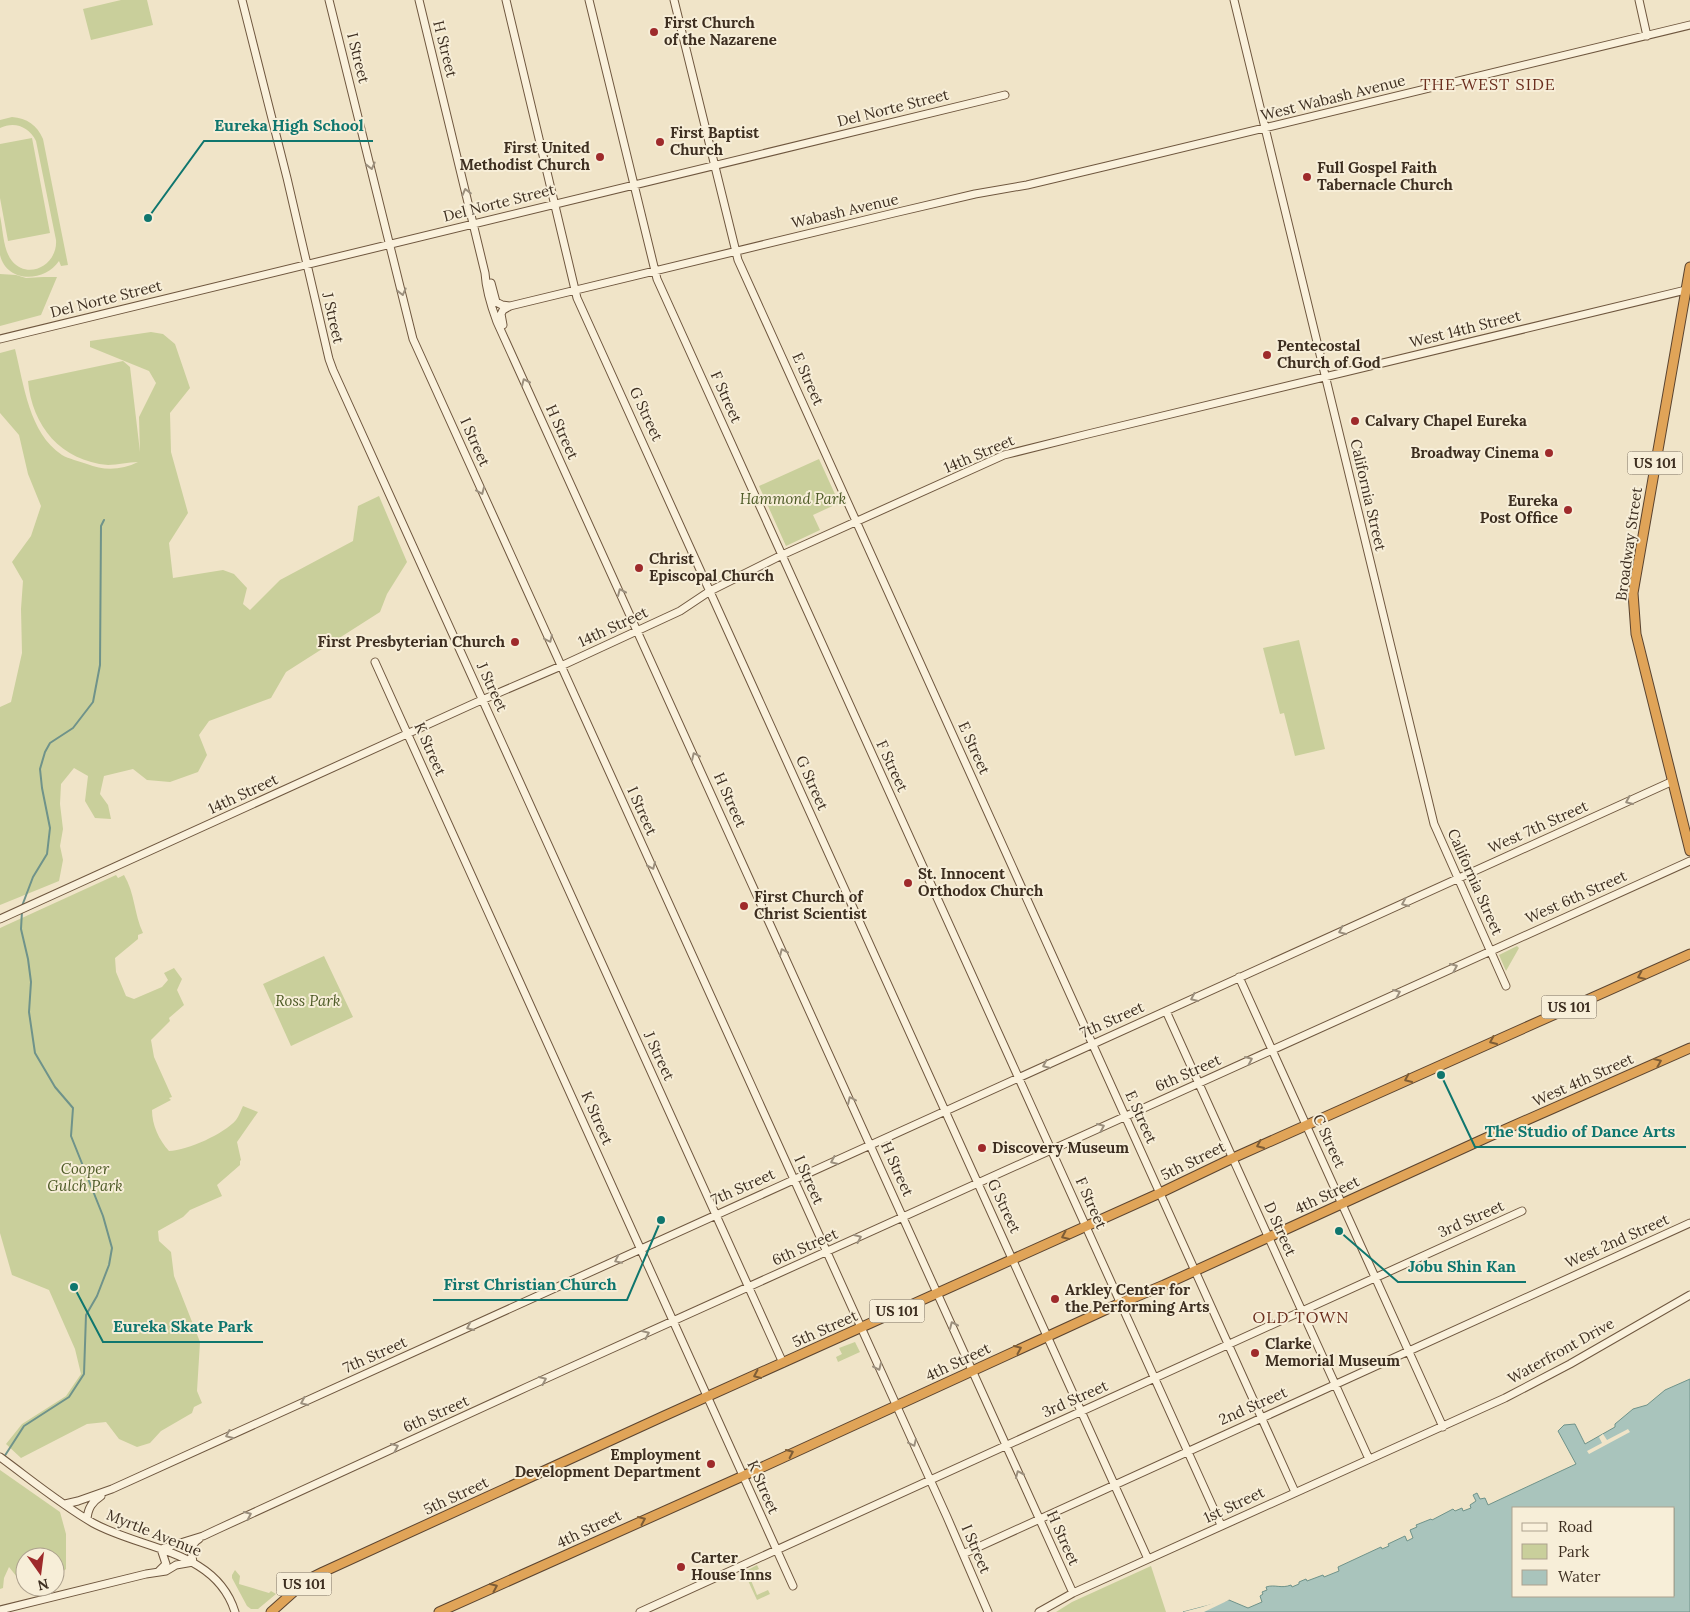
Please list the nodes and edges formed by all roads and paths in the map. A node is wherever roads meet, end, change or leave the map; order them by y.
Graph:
1 (242, 0) edge
2 (329, 0) edge
3 (419, 0) edge
4 (506, 0) edge
5 (589, 0) edge
6 (674, 0) edge
7 (1234, 0) edge
8 (1639, 0) edge
9 (1690, 25) edge
10 (1647, 36) junction
11 (1005, 95) dead end
12 (1266, 128) junction
13 (1187, 147) joint
14 (714, 165) junction
15 (634, 184) junction
16 (555, 203) junction
17 (473, 224) junction
18 (390, 244) junction
19 (735, 251) junction
20 (307, 265) junction
21 (1690, 267) edge
22 (655, 271) junction
23 (486, 273) junction
24 (575, 290) junction
25 (1688, 290) edge
26 (510, 306) junction
27 (0, 338) edge
28 (512, 352) junction
29 (1326, 377) junction
30 (1247, 396) joint
31 (856, 522) junction
32 (782, 555) junction
33 (710, 591) junction
34 (638, 630) junction
35 (375, 662) dead end
36 (561, 666) junction
37 (483, 700) junction
38 (408, 734) junction
39 (1673, 782) junction
40 (1690, 851) edge
41 (1690, 862) edge
42 (1458, 878) junction
43 (1386, 910) joint
44 (0, 919) edge
45 (1490, 952) junction
46 (1690, 954) edge
47 (1239, 977) junction
48 (1419, 983) joint
49 (1506, 986) dead end
50 (1166, 1010) junction
51 (1092, 1044) junction
52 (1690, 1048) edge
53 (1272, 1050) junction
54 (1019, 1077) junction
55 (1198, 1083) junction
56 (946, 1110) junction
57 (1126, 1116) junction
58 (1306, 1125) junction
59 (1488, 1137) joint
60 (871, 1144) junction
61 (1052, 1150) junction
62 (1232, 1158) junction
63 (794, 1180) junction
64 (978, 1183) junction
65 (1160, 1193) junction
66 (1342, 1203) junction
67 (1522, 1211) dead end
68 (716, 1215) junction
69 (904, 1217) junction
70 (1690, 1223) edge
71 (1087, 1226) junction
72 (1268, 1238) junction
73 (641, 1249) junction
74 (827, 1252) junction
75 (1014, 1259) junction
76 (1195, 1271) junction
77 (1376, 1278) junction
78 (1555, 1284) joint
79 (750, 1287) junction
80 (938, 1293) junction
81 (1690, 1295) edge
82 (1121, 1302) junction
83 (1302, 1311) junction
84 (674, 1321) junction
85 (860, 1328) junction
86 (1048, 1336) junction
87 (1228, 1345) junction
88 (1409, 1351) junction
89 (783, 1363) junction
90 (973, 1370) junction
91 (1155, 1378) junction
92 (1335, 1384) junction
93 (708, 1397) junction
94 (896, 1406) junction
95 (1082, 1412) junction
96 (1261, 1418) junction
97 (1443, 1427) junction
98 (1007, 1446) junction
99 (1188, 1451) junction
100 (0, 1457) edge
101 (1369, 1459) junction
102 (743, 1476) junction
103 (930, 1480) junction
104 (1115, 1484) junction
105 (112, 1488) junction
106 (1295, 1492) junction
107 (65, 1504) junction
108 (87, 1519) junction
109 (1039, 1519) junction
110 (1221, 1526) junction
111 (203, 1536) junction
112 (161, 1549) junction
113 (776, 1550) junction
114 (963, 1554) junction
115 (1148, 1558) junction
116 (193, 1562) junction
117 (159, 1571) junction
118 (793, 1586) dead end
119 (1073, 1592) junction
120 (0, 1610) edge
121 (235, 1612) edge
122 (271, 1612) edge
123 (439, 1612) edge
124 (640, 1612) edge
125 (988, 1612) edge
126 (1039, 1612) edge

1 - 20 street, J Street
2 -> 18 street, I Street
17 -> 3 street, H Street
4 - 16 street, G Street
5 - 15 street, F Street
6 - 14 street, E Street
7 - 12 street, California Street
8 - 10 street
9 - 10 street, West Wabash Avenue
10 - 12 street, West Wabash Avenue
11 - 14 street, Del Norte Street
12 - 13 street, West Wabash Avenue
12 - 29 street, California Street
13 - 19 street, Wabash Avenue
14 - 15 street, Del Norte Street
14 - 19 street, E Street
15 - 16 street, Del Norte Street
15 - 22 street, F Street
16 - 17 street, Del Norte Street
16 - 24 street, G Street
17 - 18 street, Del Norte Street
17 - 23 street, H Street
18 - 20 street, Del Norte Street
18 -> 36 street, I Street
19 - 22 street, Wabash Avenue
19 - 31 street, E Street
20 - 27 street, Del Norte Street
20 - 37 street, J Street
21 - 25 highway, Broadway Street / US 101
22 - 24 street, Wabash Avenue
22 - 32 street, F Street
23 - 26 street, Wabash Avenue
23 - 28 street, H Street
24 - 26 street, Wabash Avenue
24 - 33 street, G Street
25 - 29 street, West 14th Street
25 - 39 highway, Broadway Street / US 101
26 - 28 street
34 -> 28 street, H Street
29 - 30 street, West 14th Street
29 - 42 street, California Street
30 - 31 street, 14th Street
31 - 32 street, 14th Street
31 - 51 street, E Street
32 - 33 street, 14th Street
32 - 54 street, F Street
33 - 34 street, 14th Street
33 - 56 street, G Street
34 - 36 street, 14th Street
60 -> 34 street, H Street
35 - 38 street, K Street
36 - 37 street, 14th Street
36 -> 63 street, I Street
37 - 38 street, 14th Street
37 - 68 street, J Street
38 - 44 street, 14th Street
38 - 73 street, K Street
39 - 40 highway, Broadway Street / US 101
39 -> 42 street, West 7th Street
41 - 45 street, West 6th Street
42 -> 43 street, West 7th Street
42 - 45 street, California Street
43 -> 47 street, 7th Street
48 -> 45 street, West 6th Street
45 - 49 street, California Street
46 -> 58 highway, 5th Street / US 101
47 -> 50 street, 7th Street
47 - 53 street, C Street
53 -> 48 street, 6th Street
50 - 51 street, 7th Street
50 - 55 street, D Street
51 -> 54 street, 7th Street
51 - 57 street, E Street
59 -> 52 highway, West 4th Street
55 -> 53 street, 6th Street
53 - 58 street, C Street
54 - 56 street, 7th Street
54 - 61 street, F Street
55 - 57 street, 6th Street
55 - 62 street, D Street
56 - 60 street, 7th Street
56 - 64 street, G Street
61 -> 57 street, 6th Street
57 - 65 street, E Street
58 -> 62 highway, 5th Street / US 101
58 - 66 street, C Street
59 - 66 highway, 4th Street
60 -> 63 street, 7th Street
60 - 69 street, H Street
61 - 64 street, 6th Street
61 - 71 street, F Street
62 - 65 highway, 5th Street / US 101
62 - 72 street, D Street
63 - 68 street, 7th Street
63 - 74 street, I Street
64 - 69 street, 6th Street
64 - 75 street, G Street
65 - 71 highway, 5th Street / US 101
65 - 76 street, E Street
66 - 72 highway, 4th Street
66 - 77 street, C Street
67 - 77 street, 3rd Street
68 - 73 street, 7th Street
68 - 79 street, J Street
74 -> 69 street, 6th Street
69 - 80 street, H Street
70 - 78 street, West 2nd Street
71 -> 75 highway, 5th Street / US 101
71 - 82 street, F Street
72 - 76 highway, 4th Street
72 - 83 street, D Street
73 - 84 street, K Street
73 -> 105 street, 7th Street
74 - 79 street, 6th Street
74 - 85 street, I Street
75 - 80 highway, 5th Street / US 101
75 - 86 street, G Street
76 - 82 highway, 4th Street
76 - 87 street, E Street
77 - 83 street, 3rd Street
77 - 88 street, C Street
78 - 88 street, 2nd Street
79 - 84 street, 6th Street
79 - 89 street, J Street
80 - 85 highway, 5th Street / US 101
90 -> 80 street, H Street
81 - 97 street, Waterfront Drive
82 - 86 highway, 4th Street
82 - 91 street, F Street
83 - 87 street, 3rd Street
83 - 92 street, D Street
84 - 93 street, K Street
111 -> 84 street, 6th Street
85 - 89 highway, 5th Street / US 101
85 -> 94 street, I Street
90 -> 86 highway, 4th Street
86 - 95 street, G Street
87 - 91 street, 3rd Street
87 - 96 street, E Street
88 - 92 street, 2nd Street
88 - 97 street, C Street
89 -> 93 highway, 5th Street / US 101
90 - 94 highway, 4th Street
90 - 98 street, H Street
91 - 95 street, 3rd Street
91 - 99 street, F Street
92 - 96 street, 2nd Street
92 - 101 street, D Street
93 - 102 street, K Street
93 - 122 highway, 5th Street / US 101
102 -> 94 highway, 4th Street
94 -> 103 street, I Street
95 - 98 street, 3rd Street
95 - 104 street, G Street
96 - 99 street, 2nd Street
96 - 106 street, E Street
97 - 101 street, 1st Street
98 - 103 street, 3rd Street
109 -> 98 street, H Street
99 - 104 street, 2nd Street
99 - 110 street, F Street
100 - 107 street, Myrtle Avenue
101 - 106 street, 1st Street
102 - 113 street, K Street
123 -> 102 highway, 4th Street
103 - 113 street, 3rd Street
103 - 114 street, I Street
104 - 109 street, 2nd Street
104 - 115 street, G Street
105 - 107 street
105 - 108 street
106 - 110 street, 1st Street
107 - 108 street, Myrtle Avenue
108 - 112 street, Myrtle Avenue
109 - 114 street, 2nd Street
109 - 119 street, H Street
110 - 115 street, 1st Street
111 - 112 street, 6th Street
111 - 116 street
112 - 116 street, Myrtle Avenue
112 - 117 street
113 - 118 street, K Street
113 - 124 street, 3rd Street
114 - 125 street, I Street
115 - 119 street, 1st Street
116 - 117 street
116 - 121 street, Myrtle Avenue
117 - 120 street
119 - 126 street, 1st Street

